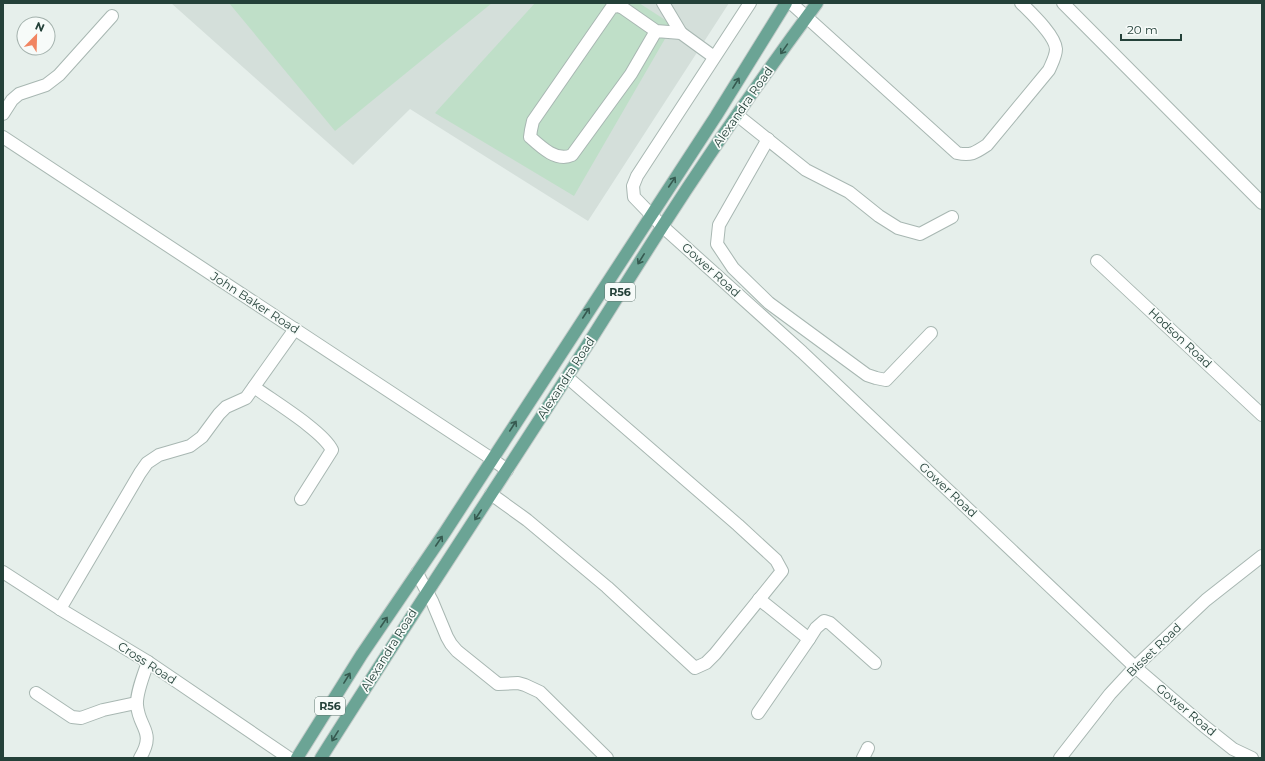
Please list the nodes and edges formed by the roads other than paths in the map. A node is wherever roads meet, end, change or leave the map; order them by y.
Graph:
1 (663, 3) edge
2 (750, 3) edge
3 (786, 3) edge
4 (791, 3) edge
5 (817, 3) edge
6 (1021, 3) edge
7 (1063, 3) edge
8 (112, 16) dead end
9 (806, 17) junction
10 (656, 31) junction
11 (681, 33) junction
12 (714, 57) junction
13 (3, 114) edge
14 (737, 115) junction
15 (3, 137) edge
16 (768, 139) junction
17 (1262, 202) edge
18 (650, 215) junction
19 (952, 217) dead end
20 (662, 226) junction
21 (1097, 261) dead end
22 (295, 329) junction
23 (931, 333) dead end
24 (567, 377) junction
25 (254, 387) junction
26 (1262, 415) edge
27 (492, 459) junction
28 (507, 470) junction
29 (491, 494) junction
30 (301, 499) dead end
31 (1262, 556) edge
32 (3, 572) edge
33 (417, 573) junction
34 (427, 592) junction
35 (759, 599) junction
36 (60, 609) junction
37 (809, 639) junction
38 (148, 662) junction
39 (875, 663) dead end
40 (1135, 667) junction
41 (36, 693) dead end
42 (136, 703) junction
43 (758, 713) dead end
44 (140, 758) edge
45 (289, 758) edge
46 (297, 758) edge
47 (321, 758) edge
48 (607, 758) edge
49 (1060, 758) edge
50 (1252, 758) edge

1 - 11 street
2 - 12 street, Gower Road
18 -> 3 main road, Alexandra Road / R56
4 - 9 street
5 - 9 main road, Alexandra Road / R56
6 - 9 street
7 - 17 street
8 - 13 street
9 -> 14 main road, Alexandra Road / R56
10 - 10 street
10 - 11 street
11 - 12 street
12 - 18 street, Gower Road
14 - 16 street
14 - 20 main road, Alexandra Road / R56
15 - 22 street, John Baker Road
16 - 19 street
16 - 23 street
18 - 20 street, Gower Road
27 -> 18 main road, Alexandra Road / R56
20 -> 24 main road, Alexandra Road / R56
20 - 40 street, Gower Road
21 - 26 street, Hodson Road
22 - 25 street
22 - 27 street, John Baker Road
24 - 28 main road, Alexandra Road / R56
24 - 35 street
25 - 30 street
25 - 36 street
27 - 28 street, John Baker Road
33 -> 27 main road, Alexandra Road / R56
28 - 29 main road, Alexandra Road / R56
29 -> 34 main road, Alexandra Road / R56
29 - 35 street
31 - 40 street, Bisset Road
32 - 36 street, Cross Road
33 - 34 street
46 -> 33 main road, Alexandra Road / R56
34 -> 47 main road, Alexandra Road / R56
34 - 48 street
35 - 37 street
36 - 38 street, Cross Road
37 - 39 street
37 - 43 street
38 - 42 street
38 - 45 street, Cross Road
40 - 49 street, Bisset Road
40 - 50 street, Gower Road
41 - 42 street
42 - 44 street

